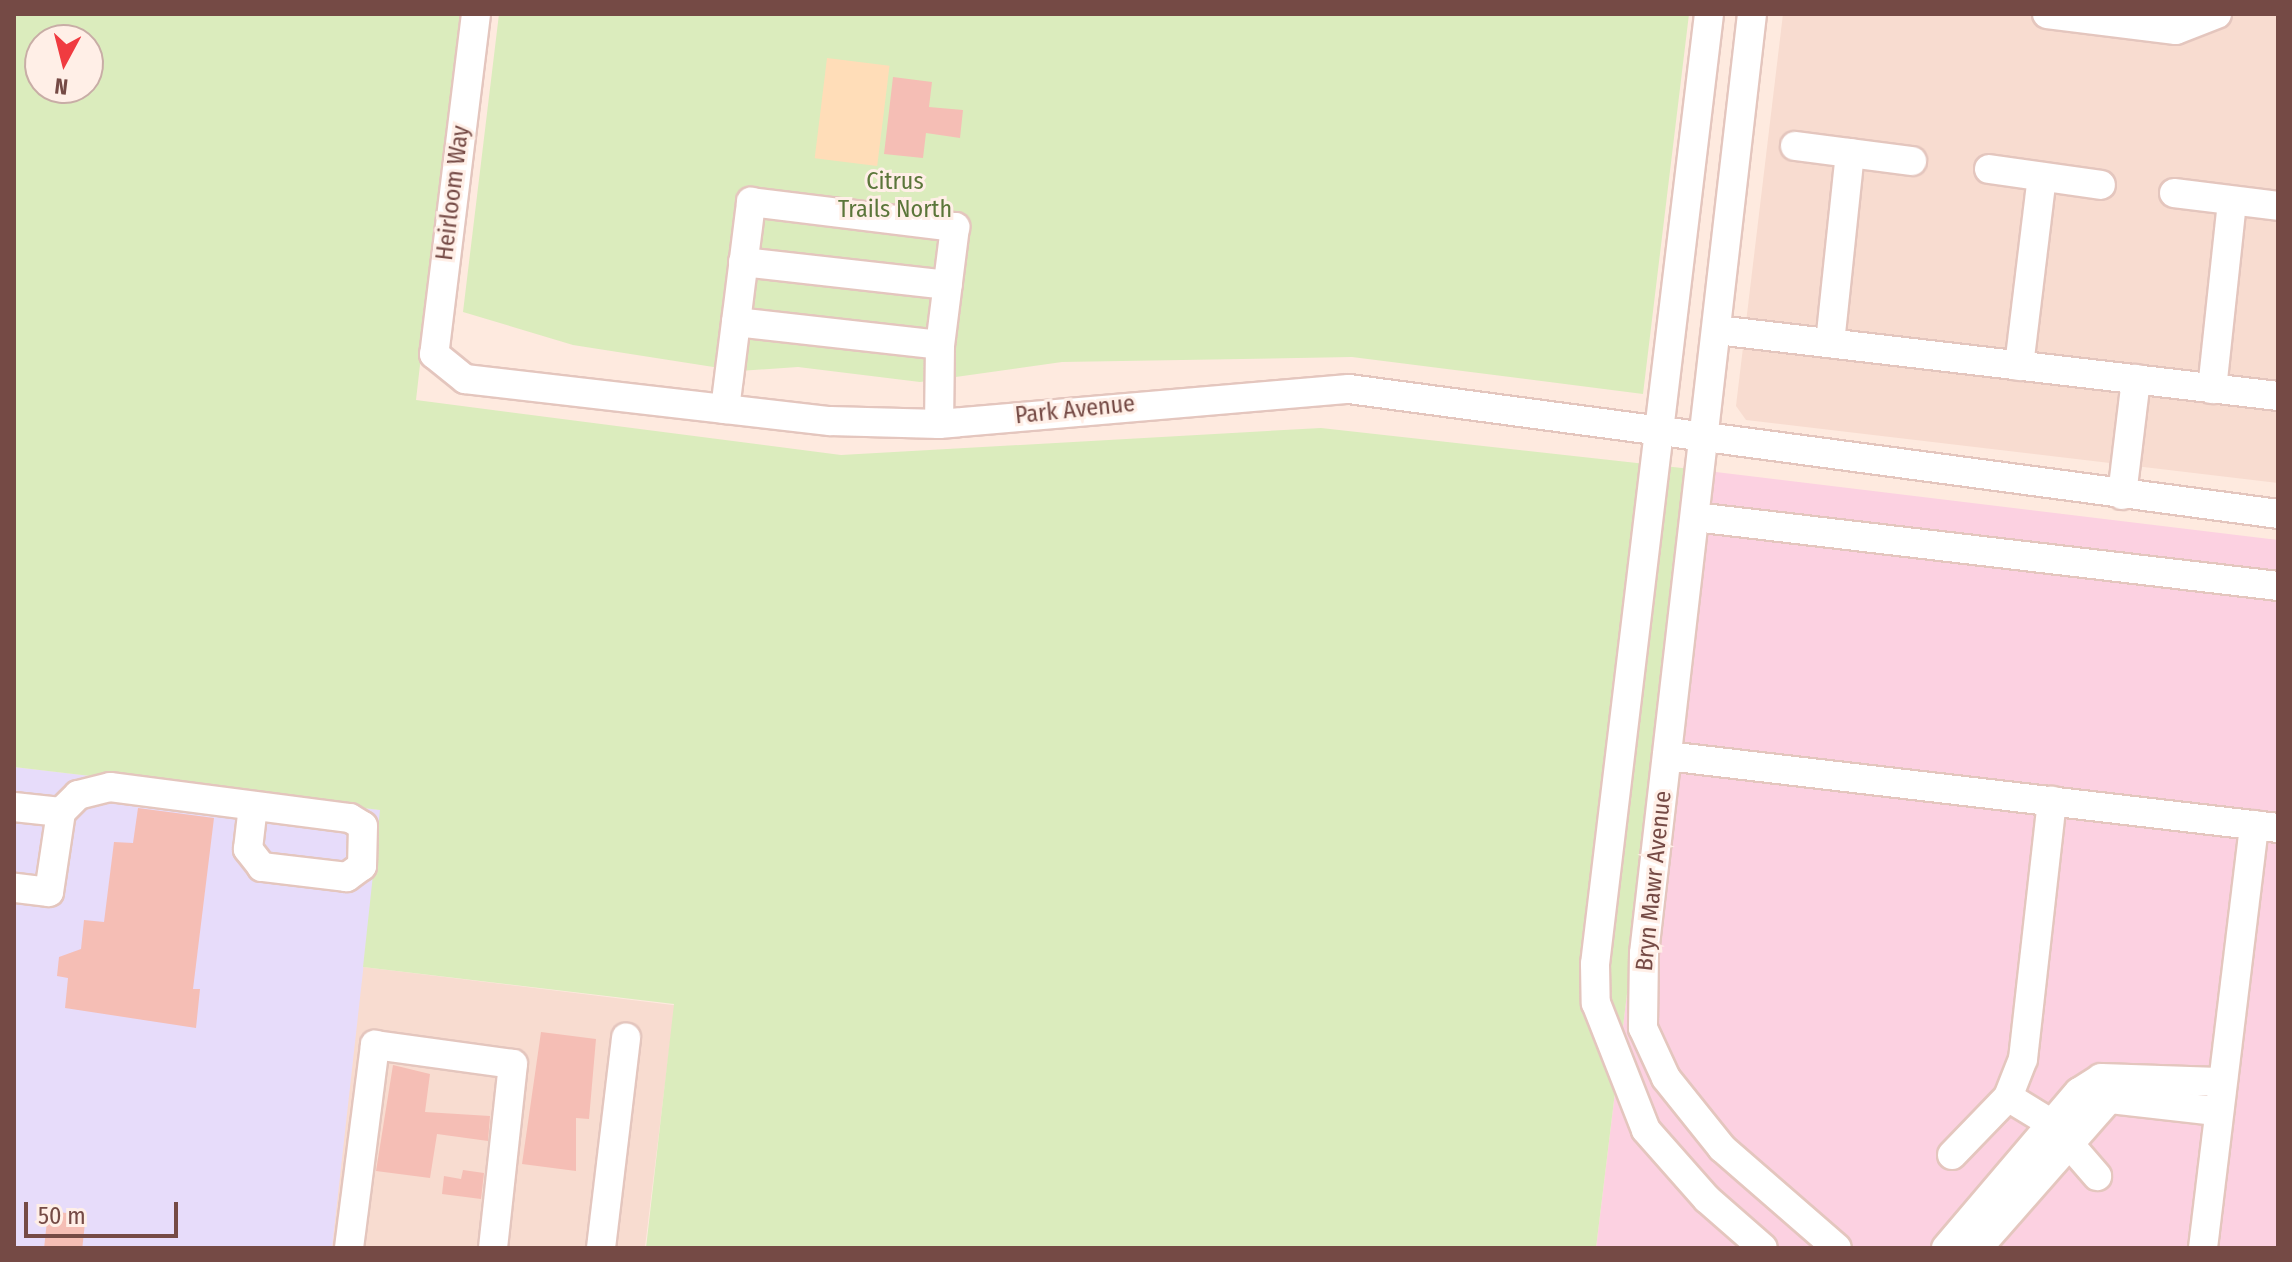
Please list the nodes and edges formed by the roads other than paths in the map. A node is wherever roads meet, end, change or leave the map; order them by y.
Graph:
1 (476, 14) edge
2 (1709, 14) edge
3 (1752, 14) edge
4 (2047, 14) edge
5 (2217, 14) edge
6 (1795, 146) dead end
7 (1850, 153) junction
8 (1912, 161) dead end
9 (1989, 169) dead end
10 (2042, 177) junction
11 (2101, 185) dead end
12 (2174, 193) dead end
13 (2232, 201) junction
14 (2278, 206) edge
15 (743, 262) junction
16 (948, 285) junction
17 (736, 322) junction
18 (1717, 330) junction
19 (1830, 343) junction
20 (940, 345) junction
21 (2019, 366) junction
22 (445, 369) joint
23 (2136, 379) junction
24 (2212, 389) junction
25 (2278, 396) edge
26 (725, 409) junction
27 (939, 424) junction
28 (1656, 431) junction
29 (1705, 439) junction
30 (2122, 495) junction
31 (2278, 514) edge
32 (1695, 517) junction
33 (2278, 586) edge
34 (1667, 756) junction
35 (2052, 801) junction
36 (253, 806) dead end
37 (14, 807) edge
38 (61, 812) junction
39 (2266, 827) edge
40 (14, 888) edge
41 (626, 1037) dead end
42 (2219, 1082) junction
43 (2008, 1097) junction
44 (2215, 1111) junction
45 (2060, 1132) junction
46 (1952, 1155) dead end
47 (2097, 1176) dead end
48 (1971, 1243) edge
49 (349, 1248) edge
50 (493, 1248) edge
51 (601, 1248) edge
52 (1763, 1248) edge
53 (1837, 1248) edge
54 (2203, 1248) edge

1 - 22 street, Heirloom Way
2 - 28 street, Bryn Mawr Avenue
3 - 18 street, Bryn Mawr Avenue
4 - 5 street
6 - 7 street
7 - 8 street
7 - 19 street
9 - 10 street
10 - 11 street
10 - 21 street
12 - 13 street
13 - 14 street
13 - 24 street
15 - 16 street
15 - 16 street
15 - 17 street
16 - 20 street
17 - 20 street
17 - 26 street
18 - 19 street
18 - 29 street, Bryn Mawr Avenue
19 - 21 street
20 - 27 street
21 - 23 street
22 - 26 street, Park Avenue
23 - 24 street
23 - 30 street
24 - 25 street
26 - 27 street, Park Avenue
27 - 28 street, Park Avenue
28 - 29 street, Park Avenue
28 - 52 street, Bryn Mawr Avenue
29 - 30 street, Park Avenue
29 - 32 street, Bryn Mawr Avenue
30 - 31 street, Park Avenue
32 - 33 street
32 - 34 street, Bryn Mawr Avenue
34 - 35 street
34 - 53 street, Bryn Mawr Avenue
35 - 39 street
35 - 43 street
36 - 38 street
37 - 38 street
38 - 40 street
39 - 42 street
41 - 51 street
42 - 44 street
42 - 45 street
43 - 45 street
43 - 46 street
44 - 45 street
44 - 54 street
45 - 47 street
45 - 48 street
49 - 50 street

